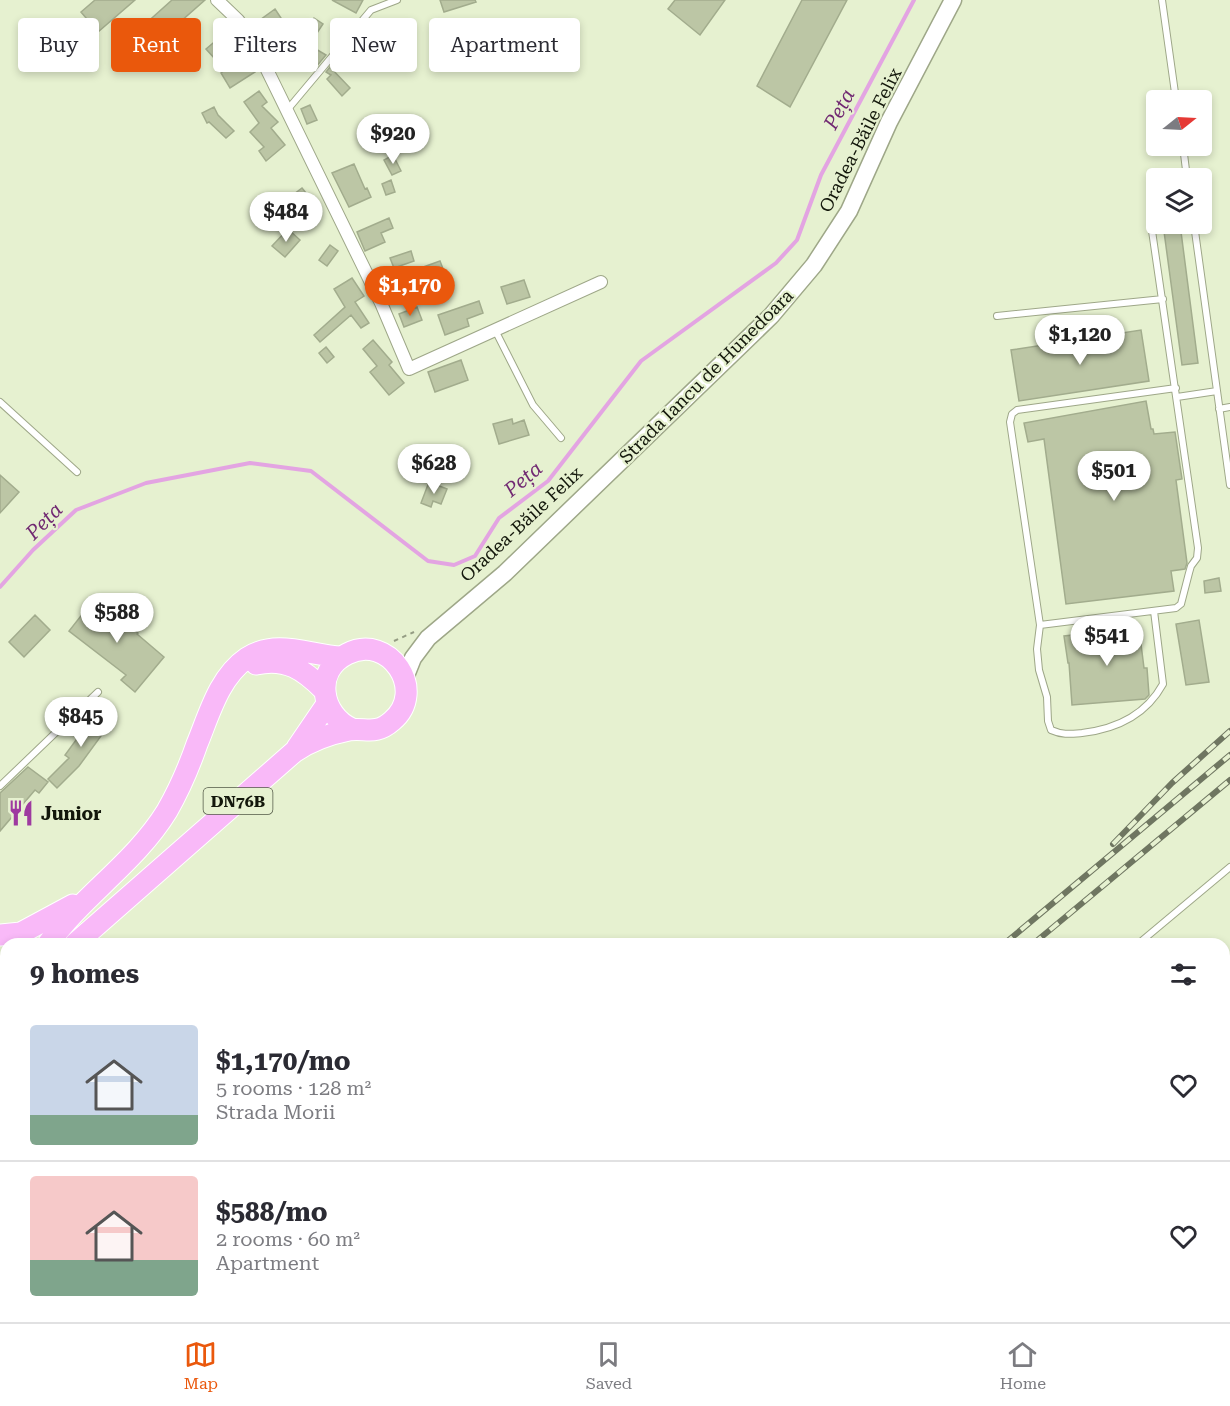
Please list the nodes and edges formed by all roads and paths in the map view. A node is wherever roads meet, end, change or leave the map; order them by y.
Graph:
1 (217, 0) edge
2 (397, 0) edge
3 (953, 0) edge
4 (1162, 0) edge
5 (1175, 90) edge
6 (288, 109) junction
7 (1152, 234) edge
8 (1195, 234) edge
9 (601, 282) dead end
10 (1162, 299) junction
11 (997, 316) dead end
12 (495, 329) junction
13 (1176, 388) junction
14 (1217, 391) junction
15 (1177, 397) junction
16 (0, 402) edge
17 (1230, 407) edge
18 (1220, 409) junction
19 (561, 438) dead end
20 (76, 472) dead end
21 (1230, 485) edge
22 (1154, 611) junction
23 (1040, 625) junction
24 (422, 635) junction
25 (389, 649) junction
26 (341, 657) junction
27 (229, 677) junction
28 (405, 678) junction
29 (98, 692) dead end
30 (326, 697) junction
31 (352, 729) junction
32 (294, 752) junction
33 (0, 786) edge
34 (1230, 867) edge
35 (104, 885) junction
36 (0, 935) edge
37 (53, 938) edge
38 (82, 938) edge
39 (1145, 938) edge

1 - 6 street
2 - 6 lane
3 - 24 street, Strada Iancu de Hunedoara
4 - 5 lane
6 - 12 street
7 - 10 lane
8 - 14 lane
9 - 12 street
10 - 11 lane
10 - 13 lane
12 - 19 lane
13 - 15 lane
13 - 23 lane
14 - 15 lane
14 - 18 lane
15 - 22 lane
16 - 20 lane
17 - 18 lane
18 - 21 lane
22 - 23 lane
22 - 23 lane
24 - 25 street, Strada Iancu de Hunedoara
24 - 25 path
24 - 28 street, Strada Iancu de Hunedoara
25 - 26 highway
25 - 28 highway
26 - 27 highway
26 - 30 highway
27 - 30 highway
27 - 35 highway
28 - 31 highway
29 - 33 lane
30 - 31 highway
30 - 32 highway, DN76B
31 - 32 highway, DN76B
32 - 38 highway, DN76B
34 - 39 lane
35 - 36 highway
35 - 37 highway

